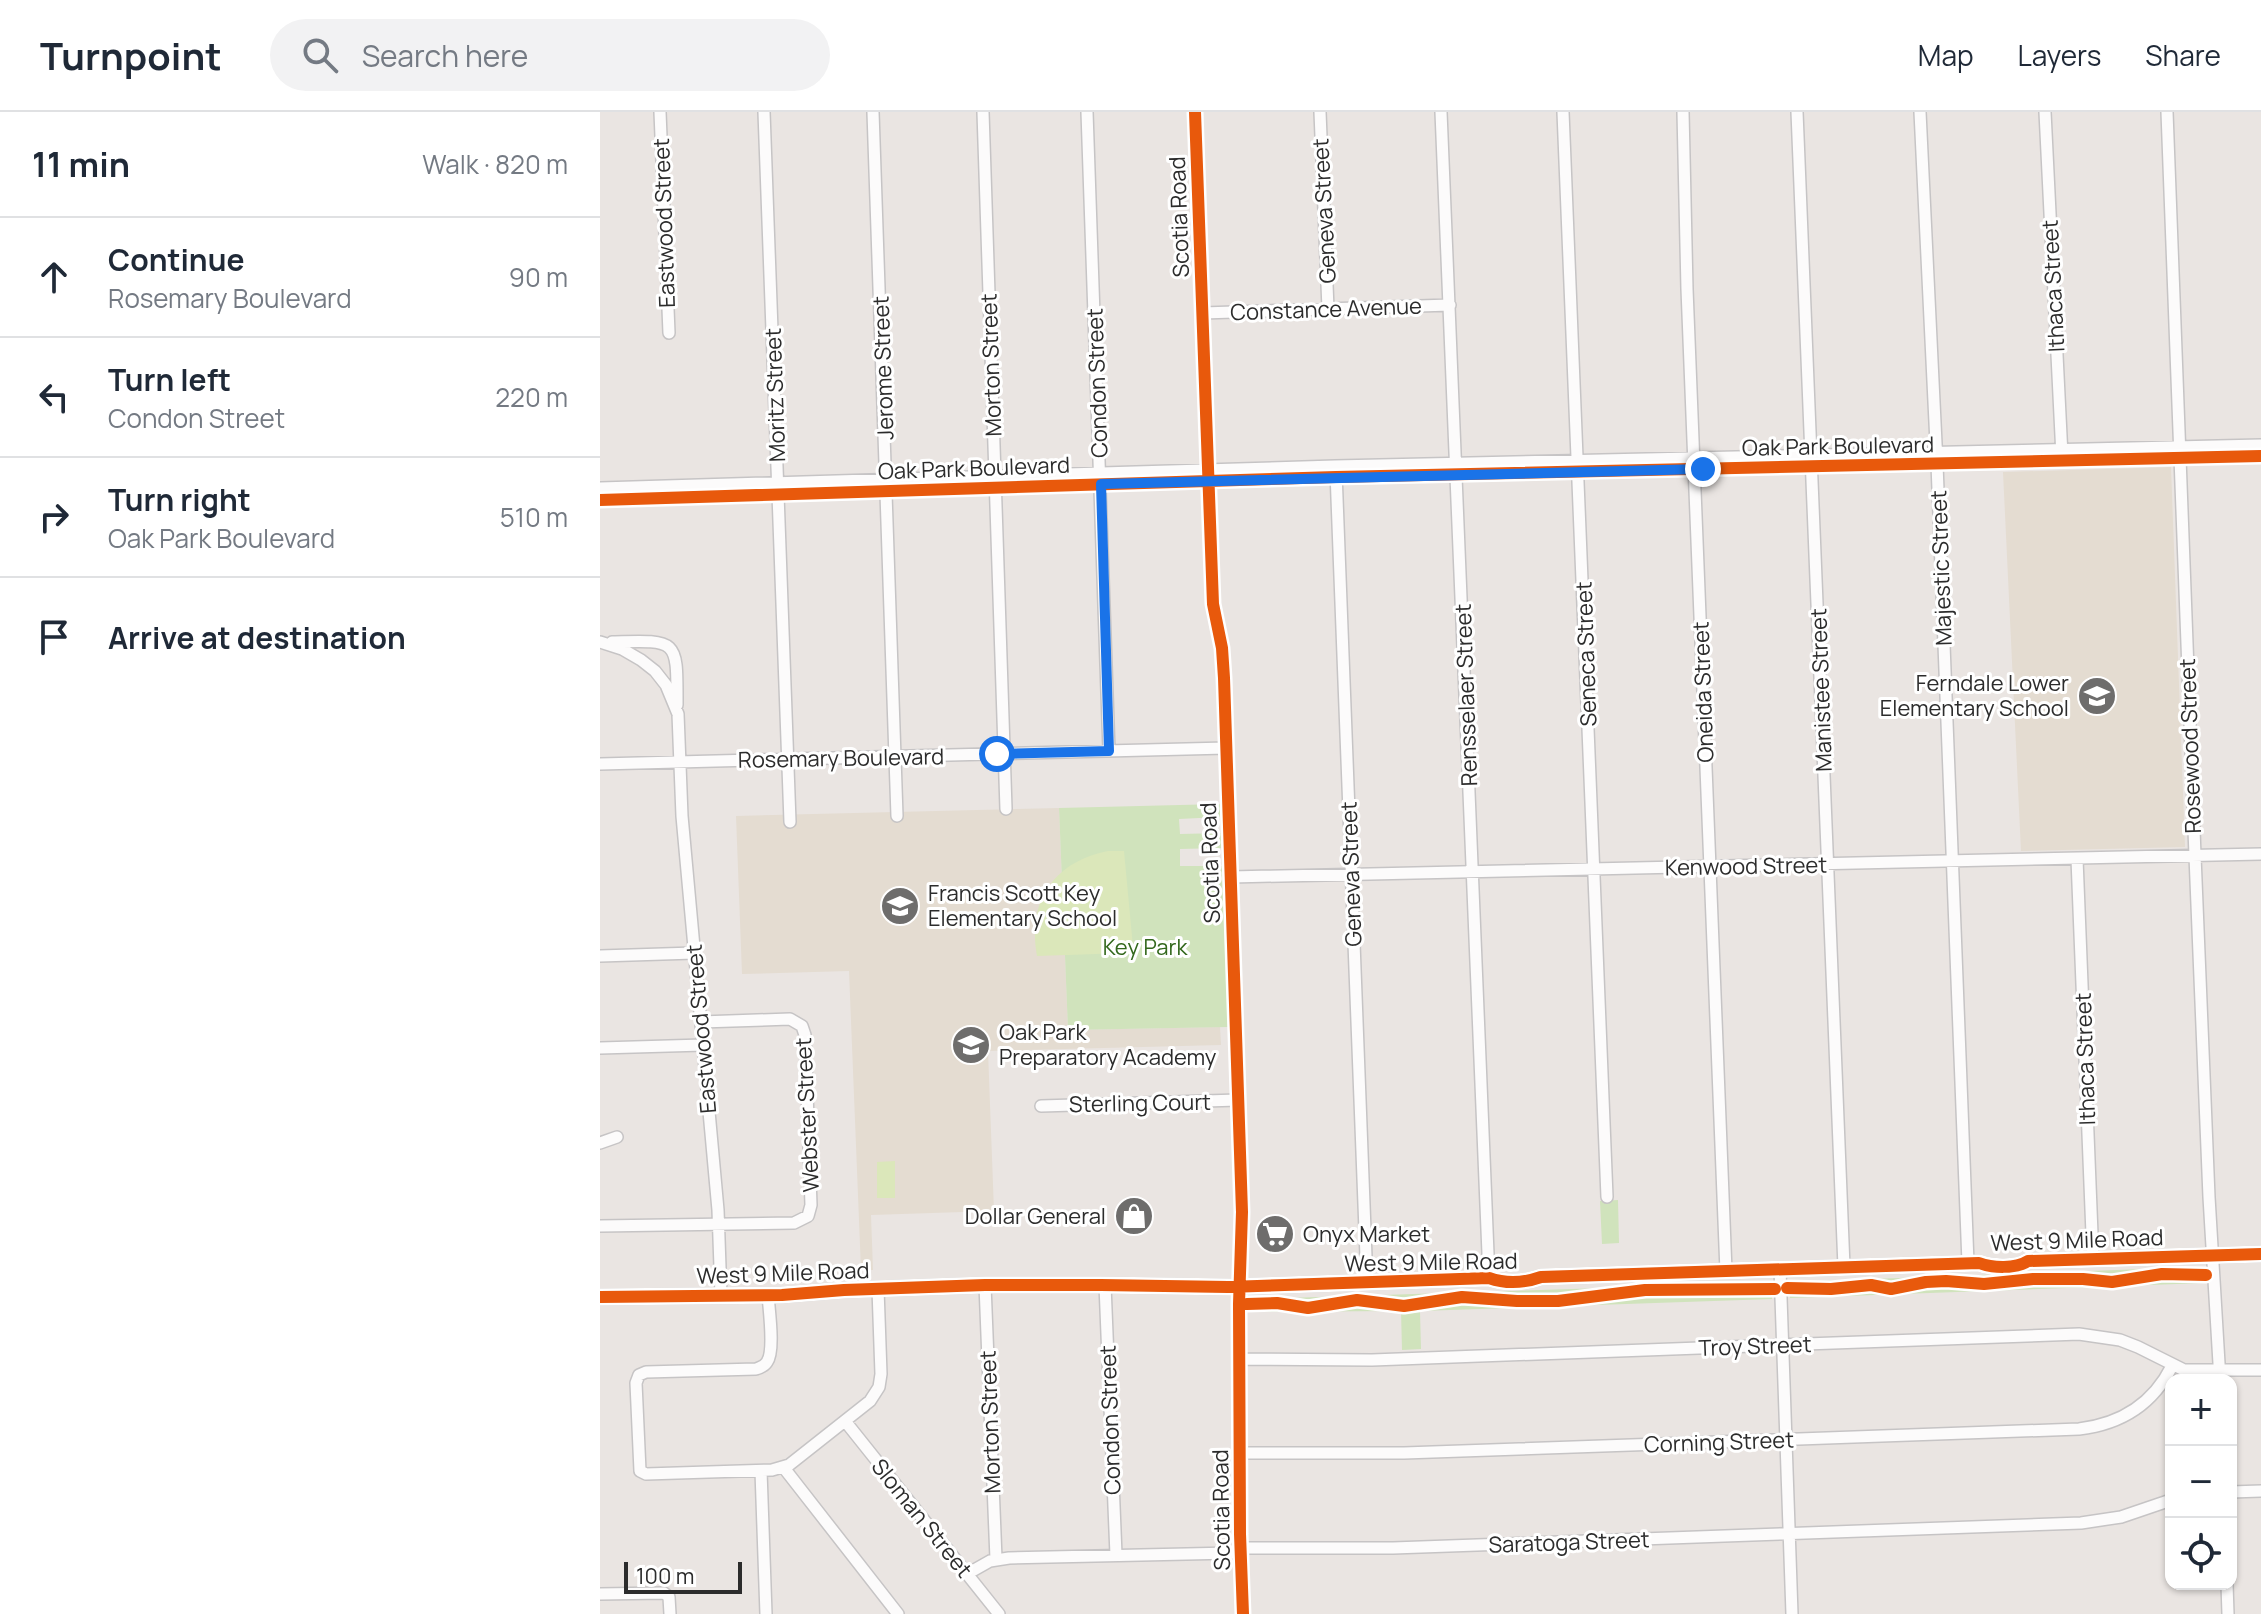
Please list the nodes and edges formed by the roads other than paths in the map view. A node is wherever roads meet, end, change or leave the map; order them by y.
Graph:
1 (660, 112) edge
2 (764, 112) edge
3 (873, 112) edge
4 (983, 112) edge
5 (1087, 112) edge
6 (1195, 112) edge
7 (1320, 112) edge
8 (1441, 112) edge
9 (1563, 112) edge
10 (1683, 112) edge
11 (1797, 112) edge
12 (1920, 112) edge
13 (2045, 112) edge
14 (2167, 112) edge
15 (1450, 305) junction
16 (1328, 309) junction
17 (1203, 313) junction
18 (669, 333) dead end
19 (2261, 445) edge
20 (2179, 452) junction
21 (2062, 455) junction
22 (2261, 456) edge
23 (1937, 458) junction
24 (1812, 461) junction
25 (1694, 464) junction
26 (1578, 467) junction
27 (1457, 469) junction
28 (1336, 471) junction
29 (1208, 475) junction
30 (1100, 479) junction
31 (995, 481) junction
32 (886, 485) junction
33 (600, 488) edge
34 (778, 488) junction
35 (600, 500) edge
36 (601, 642) edge
37 (678, 714) junction
38 (1226, 748) junction
39 (1109, 751) junction
40 (1004, 753) junction
41 (895, 756) junction
42 (787, 759) junction
43 (680, 762) junction
44 (600, 764) edge
45 (1006, 809) dead end
46 (897, 816) dead end
47 (790, 822) dead end
48 (2261, 854) edge
49 (2195, 856) junction
50 (2077, 859) junction
51 (1953, 862) junction
52 (1828, 865) junction
53 (1710, 867) junction
54 (1594, 870) junction
55 (1473, 872) junction
56 (1351, 875) junction
57 (1231, 877) junction
58 (694, 953) junction
59 (600, 956) edge
60 (701, 1022) junction
61 (703, 1045) junction
62 (600, 1048) edge
63 (1238, 1100) junction
64 (1041, 1106) dead end
65 (617, 1137) dead end
66 (600, 1143) edge
67 (1607, 1197) dead end
68 (718, 1224) junction
69 (600, 1226) edge
70 (2261, 1254) edge
71 (2212, 1255) junction
72 (2093, 1259) junction
73 (1974, 1263) junction
74 (1844, 1267) junction
75 (1780, 1269) junction
76 (1726, 1271) junction
77 (1489, 1278) junction
78 (1367, 1283) junction
79 (985, 1285) junction
80 (1105, 1285) junction
81 (1240, 1287) junction
82 (878, 1289) junction
83 (768, 1295) junction
84 (721, 1296) junction
85 (600, 1297) edge
86 (1783, 1345) junction
87 (1241, 1359) junction
88 (2172, 1366) junction
89 (2261, 1370) edge
90 (2208, 1374) edge
91 (2220, 1374) edge
92 (2234, 1374) edge
93 (845, 1421) junction
94 (1786, 1439) junction
95 (1240, 1453) junction
96 (784, 1468) junction
97 (761, 1471) junction
98 (2261, 1491) edge
99 (2237, 1492) edge
100 (2165, 1502) edge
101 (1789, 1534) junction
102 (1240, 1550) junction
103 (1116, 1555) junction
104 (996, 1559) junction
105 (967, 1574) junction
106 (2227, 1590) edge
107 (600, 1594) edge
108 (670, 1614) edge
109 (766, 1614) edge
110 (898, 1614) edge
111 (999, 1614) edge
112 (1243, 1614) edge
113 (1792, 1614) edge
114 (2228, 1614) edge

1 - 18 street, Eastwood Street
2 - 34 street, Moritz Street
3 - 32 street, Jerome Street
4 - 31 street, Morton Street
5 - 30 street, Condon Street
6 - 17 street, Scotia Road
7 - 16 street, Geneva Street
8 - 15 street, Rensselaer Street
9 - 26 street, Seneca Street
10 - 25 street, Oneida Street
11 - 24 street, Manistee Street
12 - 23 street, Majestic Street
13 - 21 street, Ithaca Street
14 - 20 street, Rosewood Street
15 - 16 street, Constance Avenue
15 - 27 street, Rensselaer Street
16 - 17 street, Constance Avenue
17 - 29 street, Scotia Road
19 - 20 street, Oak Park Boulevard
20 - 21 street, Oak Park Boulevard
20 - 22 street, Oak Park Boulevard
20 - 49 street, Rosewood Street
21 - 23 street, Oak Park Boulevard
23 - 24 street, Oak Park Boulevard
23 - 51 street, Majestic Street
24 - 25 street, Oak Park Boulevard
24 - 52 street, Manistee Street
25 - 26 street, Oak Park Boulevard
25 - 53 street, Oneida Street
26 - 27 street, Oak Park Boulevard
26 - 54 street, Seneca Street
27 - 28 street, Oak Park Boulevard
27 - 55 street, Rensselaer Street
28 - 29 street, Oak Park Boulevard
28 - 56 street, Geneva Street
29 - 30 street, Oak Park Boulevard
29 - 38 street, Scotia Road
30 - 31 street, Oak Park Boulevard
30 - 39 street, Condon Street
31 - 32 street, Oak Park Boulevard
31 - 40 street, Morton Street
32 - 34 street, Oak Park Boulevard
32 - 41 street, Jerome Street
33 - 34 street, Oak Park Boulevard
34 - 35 street, Oak Park Boulevard
34 - 42 street, Moritz Street
36 - 37 street
36 - 37 street, Eastwood Street
37 - 43 street, Eastwood Street
38 - 39 street, Rosemary Boulevard
38 - 57 street, Scotia Road
39 - 40 street, Rosemary Boulevard
40 - 41 street, Rosemary Boulevard
40 - 45 street, Morton Street
41 - 42 street, Rosemary Boulevard
41 - 46 street, Jerome Street
42 - 43 street, Rosemary Boulevard
42 - 47 street, Moritz Street
43 - 44 street, Rosemary Boulevard
43 - 58 street, Eastwood Street
48 - 49 street, Kenwood Street
49 - 50 street, Kenwood Street
49 - 71 street, Rosewood Street
50 - 51 street, Kenwood Street
50 - 72 street, Ithaca Street
51 - 52 street, Kenwood Street
51 - 73 street, Majestic Street
52 - 53 street, Kenwood Street
52 - 74 street, Manistee Street
53 - 54 street, Kenwood Street
53 - 76 street, Oneida Street
54 - 55 street, Kenwood Street
54 - 67 street, Seneca Street
55 - 56 street, Kenwood Street
55 - 77 street, Rensselaer Street
56 - 57 street, Kenwood Street
56 - 78 street, Geneva Street
57 - 63 street, Scotia Road
58 - 59 street
58 - 60 street, Eastwood Street
60 - 61 street, Eastwood Street
60 - 68 street, Webster Street
61 - 62 street
61 - 68 street, Eastwood Street
63 - 64 street, Sterling Court
63 - 81 street, Scotia Road
65 - 66 street
68 - 69 street
68 - 84 street, Eastwood Street
70 - 71 main road, West 9 Mile Road
71 - 72 main road, West 9 Mile Road
71 - 91 street, Rosewood Street
72 - 73 main road, West 9 Mile Road
73 - 74 main road, West 9 Mile Road
74 - 75 main road, West 9 Mile Road
75 - 76 main road, West 9 Mile Road
75 - 86 street
76 - 77 main road, West 9 Mile Road
77 - 78 main road, West 9 Mile Road
78 - 81 main road, West 9 Mile Road
79 - 80 main road, West 9 Mile Road
79 - 82 main road, West 9 Mile Road
79 - 104 street, Morton Street
80 - 81 main road, West 9 Mile Road
80 - 103 street, Condon Street
81 - 87 street, Scotia Road
82 - 83 main road, West 9 Mile Road
82 - 93 street
83 - 84 main road, West 9 Mile Road
83 - 97 street
84 - 85 main road, West 9 Mile Road
86 - 87 street, Troy Street
86 - 88 street, Troy Street
86 - 94 street
87 - 95 street, Scotia Road
88 - 90 street, Troy Street
88 - 94 street, Corning Street
89 - 92 street, Troy Street
93 - 96 street
93 - 105 street, Sloman Street
94 - 95 street, Corning Street
94 - 101 street
95 - 102 street, Scotia Road
96 - 97 street
96 - 110 street
97 - 109 street
98 - 99 street
100 - 101 street, Saratoga Street
101 - 102 street, Saratoga Street
101 - 113 street
102 - 103 street, Saratoga Street
102 - 112 street, Scotia Road
103 - 104 street, Saratoga Street
104 - 105 street, Saratoga Street
105 - 111 street, Sloman Street
106 - 114 street
107 - 108 street

